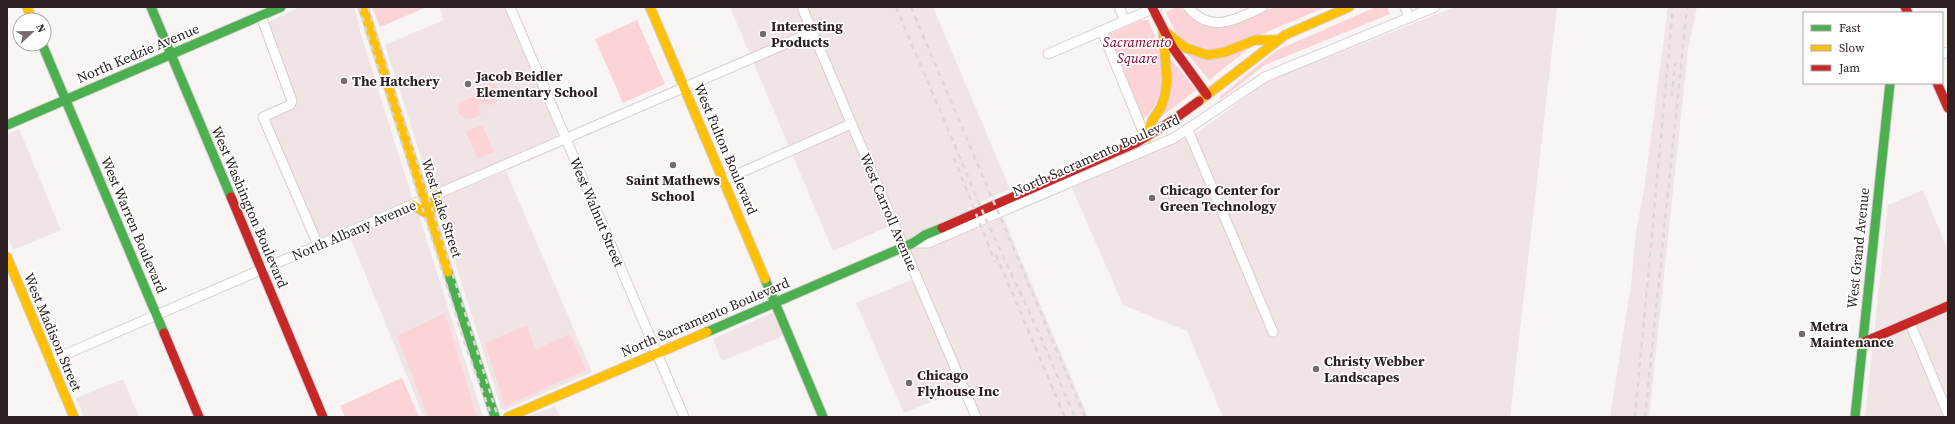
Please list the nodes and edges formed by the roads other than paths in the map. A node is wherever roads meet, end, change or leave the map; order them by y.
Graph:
1 (151, 7) edge
2 (281, 7) edge
3 (363, 7) edge
4 (510, 7) edge
5 (650, 7) edge
6 (802, 7) edge
7 (1119, 7) edge
8 (1188, 7) edge
9 (1263, 7) edge
10 (1349, 7) edge
11 (1405, 7) edge
12 (1435, 7) edge
13 (1154, 8) edge
14 (265, 12) edge
15 (1409, 18) junction
16 (1125, 21) junction
17 (1163, 30) junction
18 (1102, 31) junction
19 (813, 32) junction
20 (1278, 40) junction
21 (45, 52) edge
22 (171, 54) junction
23 (1048, 54) dead end
24 (1890, 84) edge
25 (1937, 84) edge
26 (684, 88) junction
27 (1207, 95) junction
28 (66, 99) junction
29 (1948, 108) edge
30 (851, 124) junction
31 (7, 125) edge
32 (1188, 130) junction
33 (566, 138) junction
34 (1146, 138) junction
35 (1150, 148) junction
36 (724, 180) junction
37 (436, 195) junction
38 (424, 200) junction
39 (413, 205) junction
40 (429, 215) junction
41 (913, 243) junction
42 (318, 245) junction
43 (904, 247) junction
44 (7, 257) edge
45 (261, 270) junction
46 (775, 302) junction
47 (1948, 306) edge
48 (156, 315) junction
49 (1910, 323) junction
50 (1273, 332) dead end
51 (1862, 343) junction
52 (657, 353) junction
53 (50, 361) junction
54 (482, 379) junction
55 (490, 405) junction
56 (1948, 414) edge
57 (74, 417) edge
58 (199, 417) edge
59 (323, 417) edge
60 (486, 417) edge
61 (495, 417) edge
62 (508, 417) edge
63 (684, 417) edge
64 (823, 417) edge
65 (976, 417) edge
66 (1855, 417) edge

1 - 22 street, West Washington Boulevard
2 - 14 street, North Kedzie Avenue
3 - 38 street, West Lake Street
4 - 33 street, West Walnut Street
5 - 26 street, West Fulton Boulevard
6 - 19 street, West Carroll Avenue
7 - 16 street
8 - 9 street
10 - 20 street, North Sacramento Boulevard
11 - 15 street
12 - 15 street, North Sacramento Boulevard
13 - 16 street
13 - 17 street
14 - 22 street, North Kedzie Avenue
14 - 42 street
15 - 32 street, North Sacramento Boulevard
16 - 18 street
17 - 20 street
17 - 27 street
17 - 34 street
18 - 23 street
18 - 34 street
19 - 26 street, North Albany Avenue
19 - 30 street, West Carroll Avenue
20 - 27 street, North Sacramento Boulevard
21 - 28 street, West Warren Boulevard
22 - 28 street, North Kedzie Avenue
22 - 45 street, West Washington Boulevard
24 - 51 street, West Grand Avenue
25 - 29 street
26 - 33 street, North Albany Avenue
26 - 36 street, West Fulton Boulevard
27 - 34 street, North Sacramento Boulevard
28 - 31 street, North Kedzie Avenue
28 - 48 street, West Warren Boulevard
30 - 36 street
30 - 43 street, West Carroll Avenue
32 - 35 street, North Sacramento Boulevard
32 - 50 street
33 - 37 street, North Albany Avenue
33 - 52 street, West Walnut Street
34 - 35 street
34 - 41 street, North Sacramento Boulevard
35 - 41 street, North Sacramento Boulevard
36 - 46 street, West Fulton Boulevard
37 - 38 street, North Albany Avenue
37 - 40 street
38 - 39 street, North Albany Avenue
38 - 40 street, West Lake Street
39 - 40 street
39 - 42 street, North Albany Avenue
40 - 54 street, West Lake Street
41 - 43 street, North Sacramento Boulevard
42 - 45 street, North Albany Avenue
43 - 46 street, North Sacramento Boulevard
43 - 65 street, West Carroll Avenue
44 - 53 street, West Madison Street
45 - 48 street, North Albany Avenue
45 - 59 street, West Washington Boulevard
46 - 52 street, North Sacramento Boulevard
46 - 64 street, West Fulton Boulevard
47 - 49 street
48 - 53 street, North Albany Avenue
48 - 58 street, West Warren Boulevard
49 - 51 street
49 - 56 street
51 - 66 street, West Grand Avenue
52 - 62 street, North Sacramento Boulevard
52 - 63 street, West Walnut Street
53 - 57 street, West Madison Street
54 - 55 street, West Lake Street
54 - 60 street
55 - 61 street, West Lake Street
55 - 62 street

